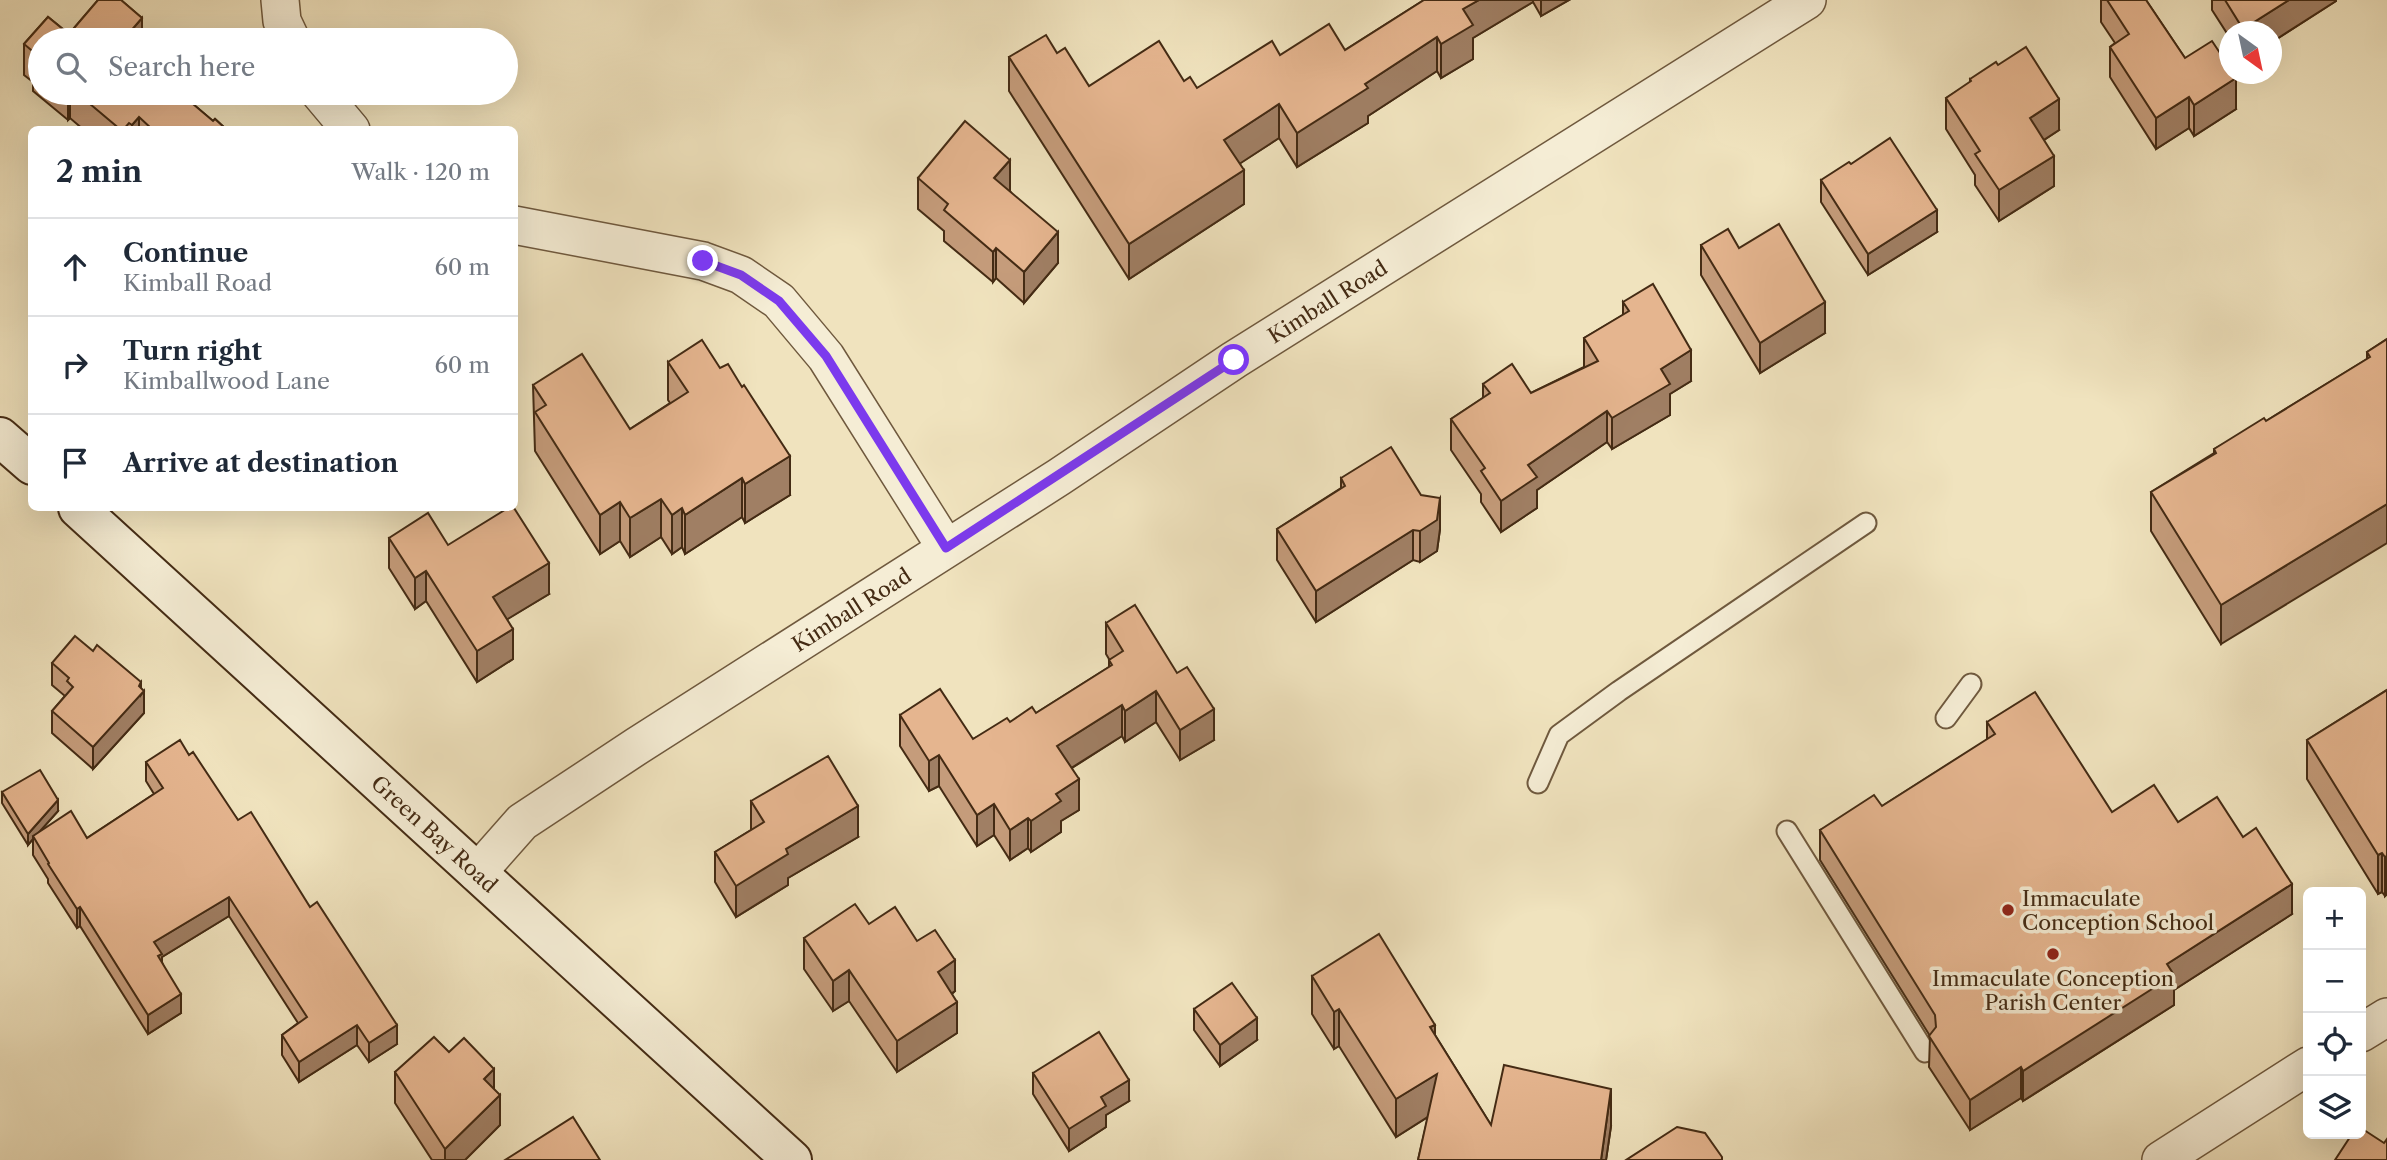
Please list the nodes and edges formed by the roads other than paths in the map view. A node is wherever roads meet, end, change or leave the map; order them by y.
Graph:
1 (280, 0) edge
2 (1807, 0) edge
3 (285, 28) edge
4 (330, 105) edge
5 (348, 126) edge
6 (518, 226) edge
7 (0, 437) edge
8 (28, 462) edge
9 (81, 511) edge
10 (1866, 523) dead end
11 (946, 548) junction
12 (1971, 684) dead end
13 (1946, 718) dead end
14 (1538, 783) dead end
15 (1787, 831) dead end
16 (477, 873) junction
17 (2387, 1017) edge
18 (2366, 1030) edge
19 (1926, 1052) dead end
20 (2303, 1069) edge
21 (792, 1160) edge
22 (2161, 1160) edge

1 - 3 street
2 - 11 street, Kimball Road
4 - 5 street
6 - 11 street
7 - 8 main road
9 - 16 main road, Green Bay Road
10 - 14 lane
11 - 16 street, Kimball Road
12 - 13 lane
15 - 19 lane
16 - 21 main road, Green Bay Road
17 - 18 street
20 - 22 street

